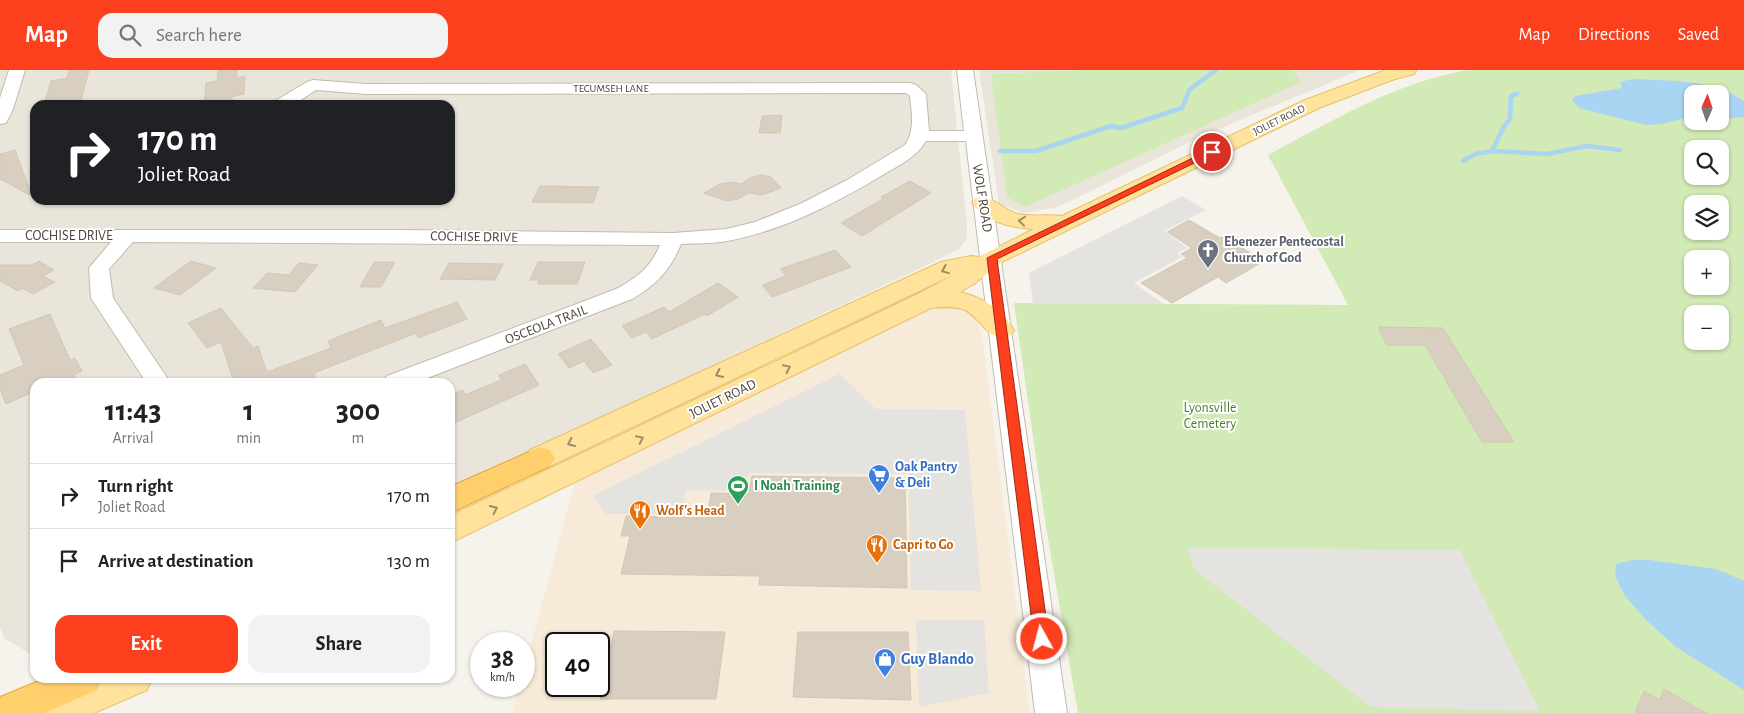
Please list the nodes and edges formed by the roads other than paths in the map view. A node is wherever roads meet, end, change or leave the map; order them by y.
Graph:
1 (17, 70) edge
2 (304, 70) edge
3 (566, 70) edge
4 (798, 70) edge
5 (965, 70) edge
6 (1407, 70) edge
7 (313, 84) junction
8 (560, 88) junction
9 (794, 88) junction
10 (288, 100) edge
11 (0, 119) edge
12 (920, 136) junction
13 (973, 136) junction
14 (983, 203) junction
15 (1067, 222) junction
16 (0, 236) edge
17 (127, 236) junction
18 (673, 239) junction
19 (992, 258) junction
20 (927, 300) junction
21 (1001, 330) junction
22 (155, 378) edge
23 (405, 378) edge
24 (540, 458) joint
25 (455, 499) edge
26 (455, 528) edge
27 (48, 683) edge
28 (73, 683) edge
29 (123, 683) edge
30 (0, 704) edge
31 (5, 713) edge
32 (54, 713) edge
33 (1051, 713) edge

1 - 11 street
2 - 7 street
3 - 8 street
4 - 9 street
5 - 13 street, WOLF ROAD
6 - 15 main road, JOLIET ROAD
7 - 8 street, TECUMSEH LANE
7 - 10 street
8 - 9 street, TECUMSEH LANE
9 - 12 street, TECUMSEH LANE
12 - 13 street
12 - 18 street, COCHISE DRIVE
13 - 14 street, WOLF ROAD
15 -> 14 main road
14 - 19 street, WOLF ROAD
15 - 19 main road, JOLIET ROAD
16 - 17 street, COCHISE DRIVE
17 - 18 street, COCHISE DRIVE
17 - 22 street
18 - 23 street, OSCEOLA TRAIL
19 - 20 main road, JOLIET ROAD
19 - 21 street, WOLF ROAD
19 -> 24 main road, JOLIET ROAD
20 - 21 main road
26 -> 20 main road, JOLIET ROAD
21 - 33 street, WOLF ROAD
24 - 25 highway, JOLIET ROAD
27 - 30 highway
28 - 31 highway
29 - 32 main road

